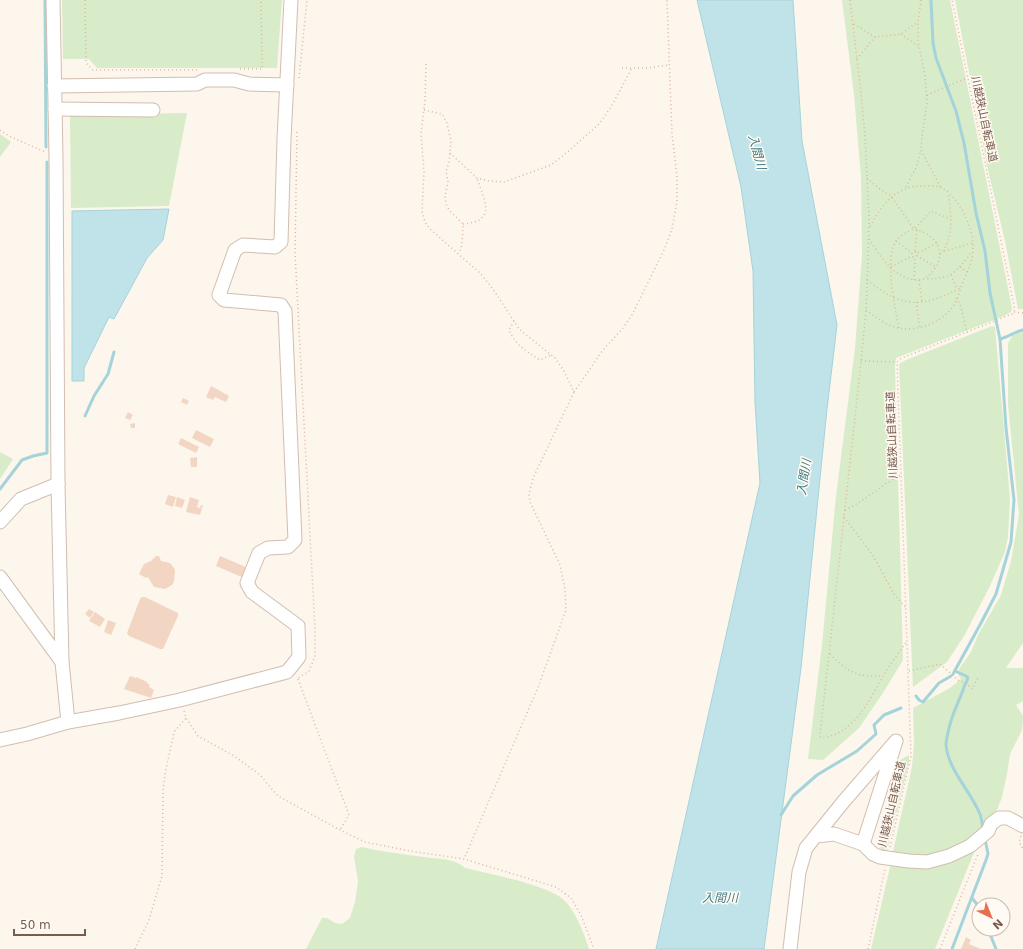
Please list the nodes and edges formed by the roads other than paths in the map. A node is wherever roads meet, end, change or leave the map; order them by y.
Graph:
1 (53, 0) edge
2 (291, 0) edge
3 (287, 85) junction
4 (54, 86) junction
5 (55, 109) junction
6 (153, 110) dead end
7 (58, 484) junction
8 (0, 522) edge
9 (0, 577) edge
10 (62, 662) junction
11 (68, 722) junction
12 (0, 740) edge
13 (1023, 826) edge
14 (816, 836) junction
15 (863, 844) junction
16 (790, 949) edge

1 - 4 street
2 - 3 street
3 - 4 street
3 - 11 street
4 - 5 street
5 - 6 street
5 - 7 street
7 - 8 street
7 - 10 street
9 - 10 street
10 - 11 street
11 - 12 street
13 - 15 street
14 - 15 street
14 - 15 street
14 - 16 street

